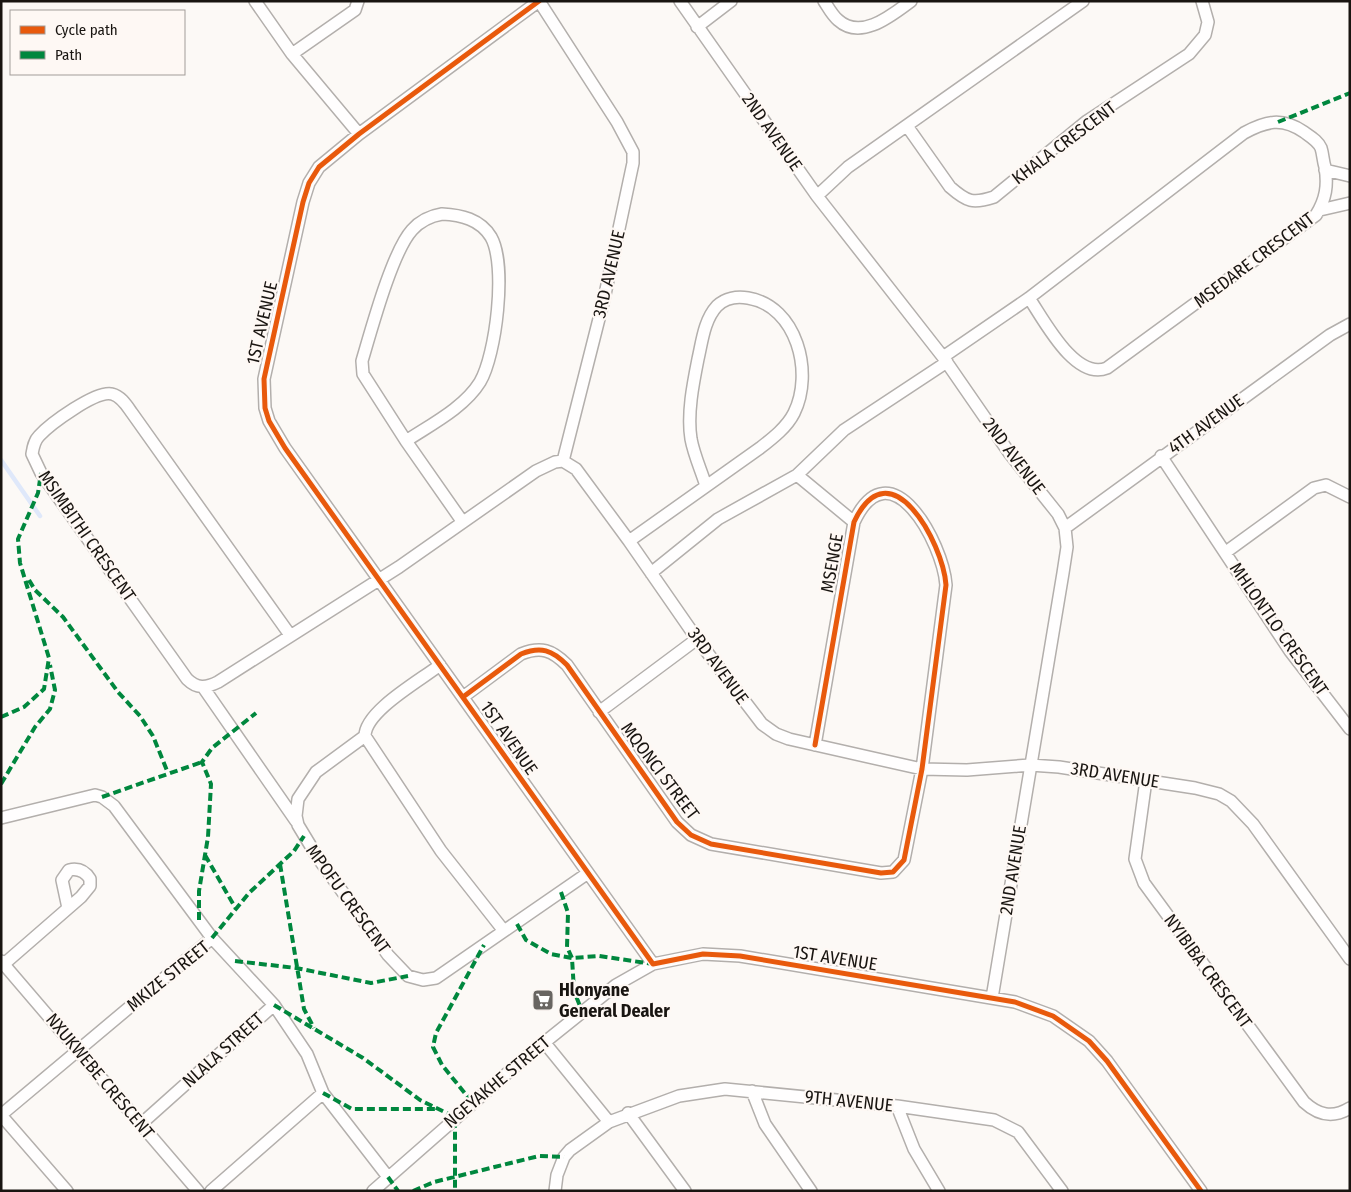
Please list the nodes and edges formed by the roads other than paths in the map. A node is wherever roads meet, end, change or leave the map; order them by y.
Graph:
1 (255, 1) edge
2 (358, 1) edge
3 (539, 1) edge
4 (680, 1) edge
5 (731, 1) edge
6 (824, 1) edge
7 (911, 1) edge
8 (1083, 1) edge
9 (1202, 1) edge
10 (697, 27) junction
11 (292, 54) junction
12 (907, 126) junction
13 (359, 134) junction
14 (1325, 170) junction
15 (1350, 176) edge
16 (817, 196) junction
17 (1350, 203) edge
18 (1320, 210) junction
19 (1029, 298) junction
20 (1350, 324) edge
21 (945, 360) junction
22 (406, 441) junction
23 (1161, 456) junction
24 (563, 461) junction
25 (797, 475) junction
26 (706, 486) junction
27 (1350, 497) edge
28 (462, 521) junction
29 (854, 522) junction
30 (1065, 528) junction
31 (629, 541) junction
32 (1226, 552) junction
33 (651, 572) junction
34 (378, 580) junction
35 (290, 635) junction
36 (697, 639) junction
37 (440, 665) junction
38 (203, 687) junction
39 (463, 697) junction
40 (600, 712) junction
41 (1350, 729) edge
42 (366, 736) junction
43 (815, 745) junction
44 (1030, 765) junction
45 (922, 769) junction
46 (1146, 780) junction
47 (1, 818) edge
48 (298, 825) junction
49 (588, 873) junction
50 (68, 908) dead end
51 (504, 931) junction
52 (212, 938) junction
53 (1348, 952) edge
54 (2, 962) edge
55 (653, 964) junction
56 (992, 998) junction
57 (274, 1005) junction
58 (544, 1042) junction
59 (78, 1050) junction
60 (752, 1091) junction
61 (323, 1093) junction
62 (897, 1106) junction
63 (1350, 1108) edge
64 (628, 1113) junction
65 (1, 1115) edge
66 (609, 1122) junction
67 (141, 1124) junction
68 (388, 1177) junction
69 (67, 1191) edge
70 (198, 1191) edge
71 (211, 1191) edge
72 (373, 1191) edge
73 (555, 1191) edge
74 (685, 1191) edge
75 (811, 1191) edge
76 (939, 1191) edge
77 (1062, 1191) edge
78 (1201, 1191) edge

1 - 11 street
2 - 11 street
3 - 13 street, 1ST AVENUE
3 - 24 street, 3RD AVENUE
4 - 10 street, 2ND AVENUE
5 - 10 street
6 - 7 street
8 - 12 street
9 - 12 street, KHALA CRESCENT
10 - 16 street, 2ND AVENUE
11 - 13 street
12 - 16 street
13 - 34 street, 1ST AVENUE
14 - 15 street
14 - 18 street, MSEDARE CRESCENT
14 - 19 street, MSEDARE CRESCENT
16 - 21 street, 2ND AVENUE
17 - 18 street
18 - 19 street, MSEDARE CRESCENT
19 - 21 street, MSEDARE CRESCENT
20 - 23 street, 4TH AVENUE
21 - 25 street, MSEDARE CRESCENT
21 - 30 street, 2ND AVENUE
22 - 22 street
22 - 28 street
23 - 30 street, 4TH AVENUE
23 - 32 street, MHLONTLO CRESCENT
24 - 28 street
24 - 31 street, 3RD AVENUE
25 - 29 street
25 - 33 street, MSEDARE CRESCENT
26 - 26 street
26 - 31 street
27 - 32 street, MHLONTLO CRESCENT
28 - 34 street
29 - 43 street, MSENGE
29 - 45 street, MSENGE
30 - 44 street, 2ND AVENUE
31 - 33 street, 3RD AVENUE
32 - 41 street, MHLONTLO CRESCENT
33 - 36 street, 3RD AVENUE
34 - 35 street
34 - 37 street, 1ST AVENUE
35 - 38 street
35 - 38 street, MSIMBITHI CRESCENT
36 - 40 street
36 - 43 street, 3RD AVENUE
37 - 39 street, 1ST AVENUE
37 - 42 street, MPOFU CRESCENT
38 - 48 street
39 - 40 street, MQONCI STREET
39 - 49 street, 1ST AVENUE
40 - 45 street, MQONCI STREET
42 - 48 street, MPOFU CRESCENT
42 - 51 street
43 - 45 street, 3RD AVENUE
44 - 45 street, 3RD AVENUE
44 - 46 street, 3RD AVENUE
44 - 56 street, 2ND AVENUE
46 - 53 street, 3RD AVENUE
46 - 63 street, NYIBIBA CRESCENT
47 - 52 street
48 - 51 street, MPOFU CRESCENT
49 - 51 street, MPOFU CRESCENT
49 - 55 street, 1ST AVENUE
50 - 54 street
52 - 57 street, MKIZE STREET
52 - 59 street, MKIZE STREET
54 - 59 street, NXUKWEBE CRESCENT
55 - 56 street, 1ST AVENUE
55 - 58 street, NGEYAKHE STREET
56 - 78 street, 1ST AVENUE
57 - 61 street, NLALA STREET
57 - 67 street, NLALA STREET
58 - 66 street
58 - 68 street, NGEYAKHE STREET
59 - 65 street, MKIZE STREET
59 - 67 street, NXUKWEBE CRESCENT
60 - 62 street, 9TH AVENUE
60 - 64 street, 9TH AVENUE
60 - 75 street
61 - 68 street, NLALA STREET
61 - 71 street
62 - 76 street
62 - 77 street, 9TH AVENUE
64 - 66 street, 9TH AVENUE
64 - 74 street
65 - 69 street
66 - 73 street, 9TH AVENUE
67 - 70 street, NXUKWEBE CRESCENT
68 - 72 street, NGEYAKHE STREET

